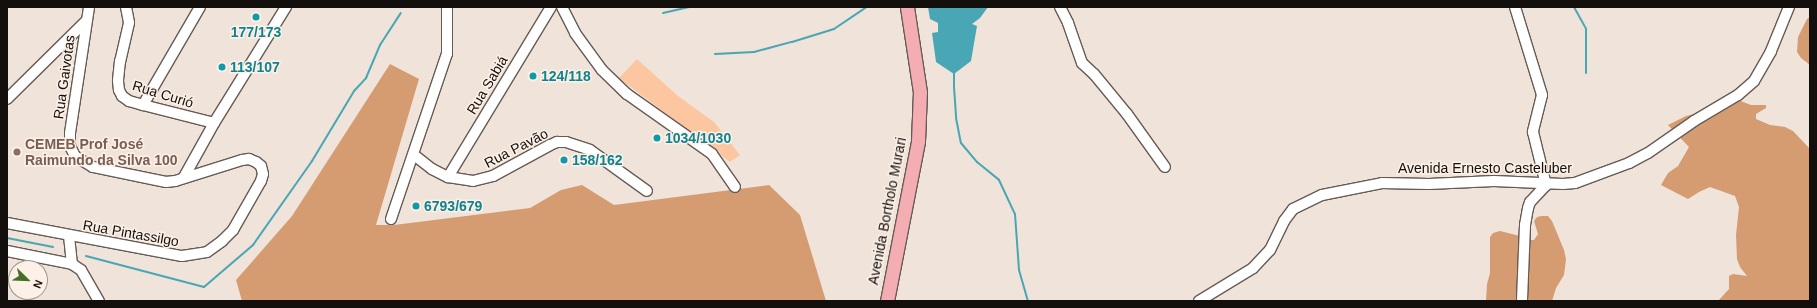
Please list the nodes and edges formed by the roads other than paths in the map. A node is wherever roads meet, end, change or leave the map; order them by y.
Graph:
1 (89, 7) edge
2 (126, 7) edge
3 (200, 7) edge
4 (286, 7) edge
5 (447, 7) edge
6 (551, 7) edge
7 (562, 7) edge
8 (907, 7) edge
9 (1060, 7) edge
10 (1515, 7) edge
11 (1789, 7) edge
12 (86, 21) junction
13 (7, 99) edge
14 (143, 105) junction
15 (214, 123) junction
16 (414, 155) junction
17 (1165, 167) dead end
18 (184, 177) junction
19 (448, 177) junction
20 (1546, 184) junction
21 (735, 187) dead end
22 (647, 191) dead end
23 (391, 219) dead end
24 (7, 223) edge
25 (69, 236) junction
26 (7, 251) edge
27 (72, 264) junction
28 (99, 301) edge
29 (887, 301) edge
30 (1199, 301) edge
31 (1522, 301) edge

1 - 12 street, Rua Gaivotas
2 - 14 street, Rua Curió
3 - 14 street
4 - 15 street
5 - 16 street
6 - 19 street, Rua Sabiá
7 - 21 street
8 - 29 main road, Avenida Bortholo Murari
9 - 17 street
10 - 20 street
11 - 20 street, Avenida Ernesto Casteluber
12 - 13 street
12 - 18 street, Rua Gaivotas
14 - 15 street, Rua Curió
15 - 18 street
16 - 19 street, Rua Pavão
16 - 23 street
18 - 25 street, Rua Pintassilgo
19 - 22 street, Rua Pavão
20 - 30 street, Avenida Ernesto Casteluber
20 - 31 street
24 - 25 street, Rua Pintassilgo
25 - 27 street
26 - 27 street
27 - 28 street

